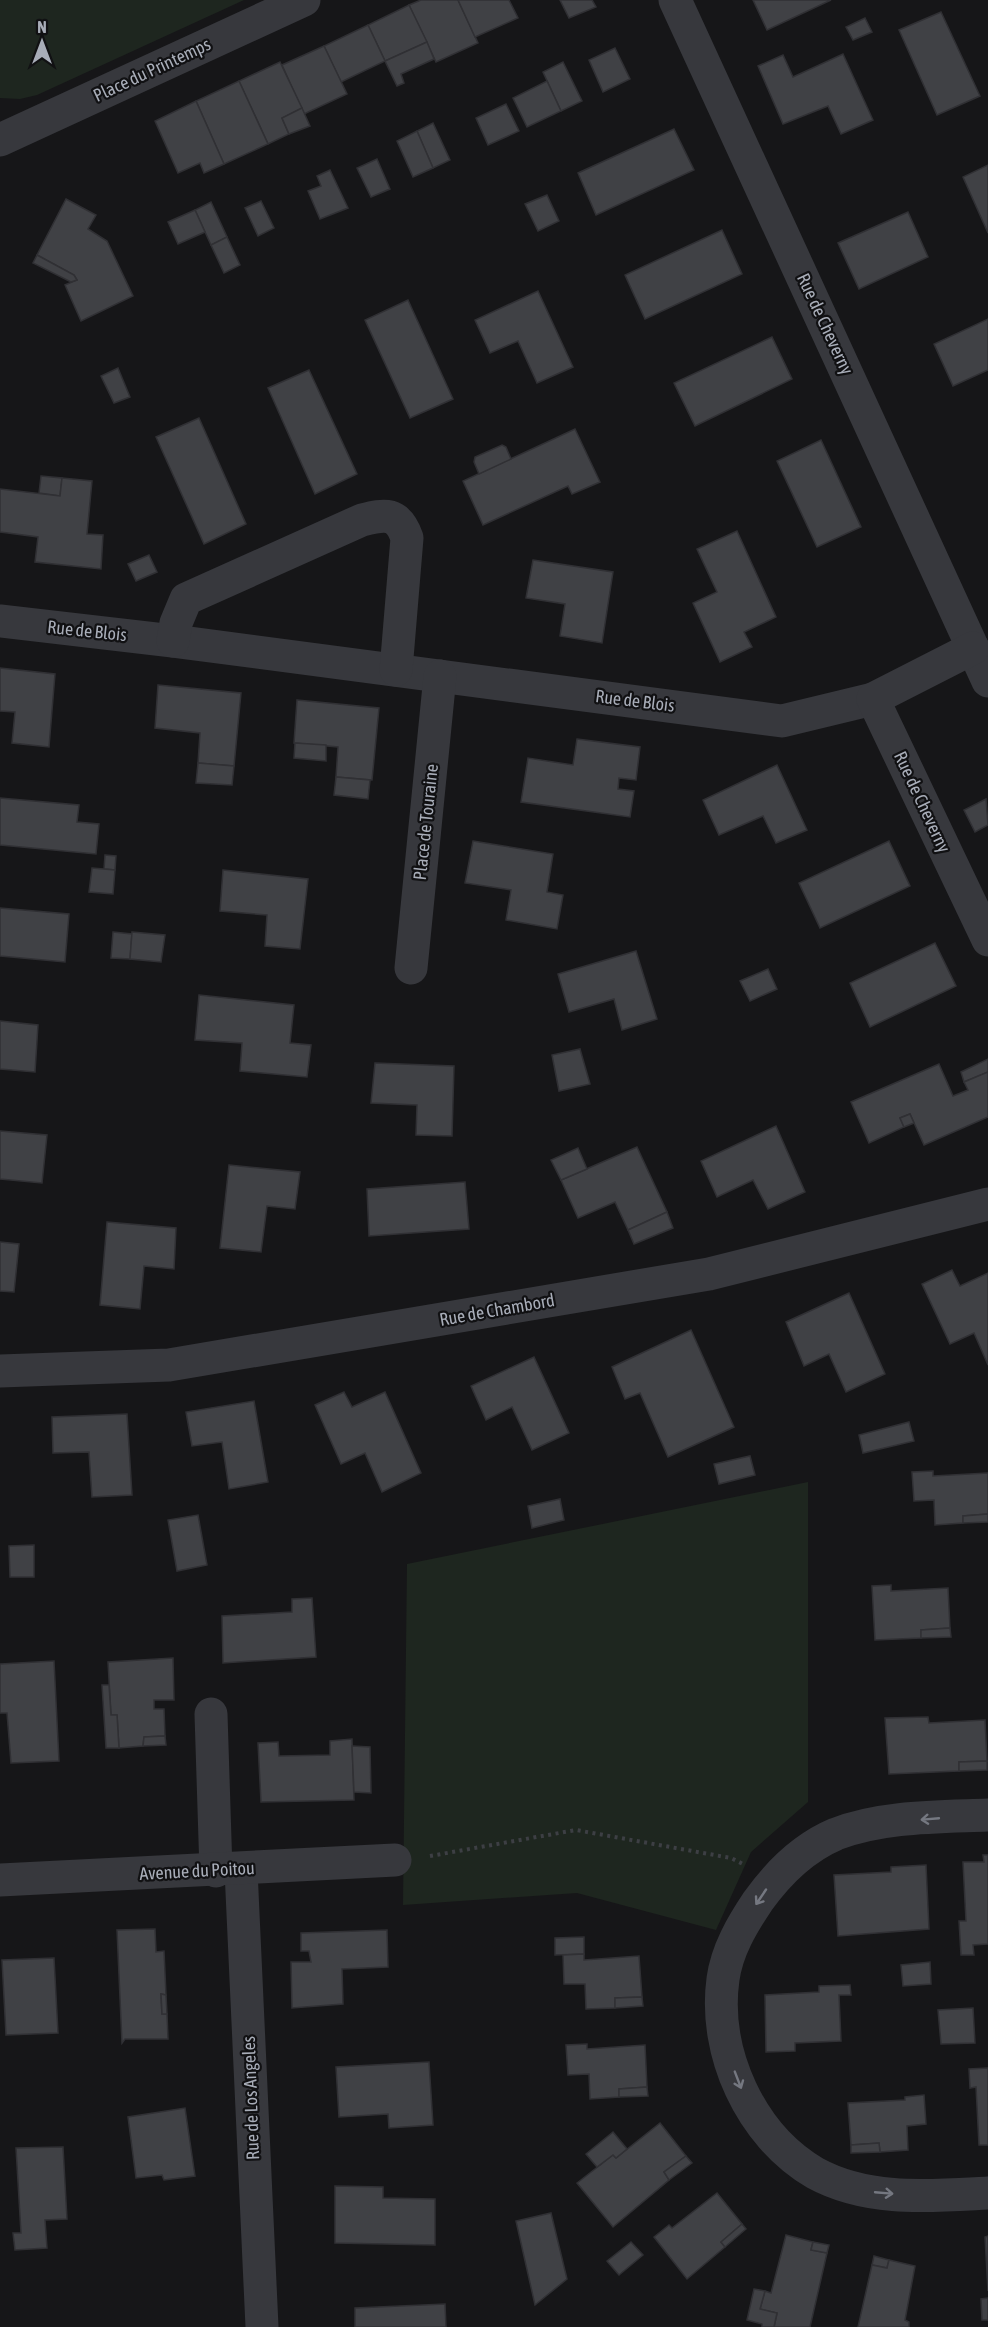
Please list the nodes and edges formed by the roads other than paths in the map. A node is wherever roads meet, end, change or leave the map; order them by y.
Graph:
1 (304, 0) edge
2 (675, 0) edge
3 (0, 140) edge
4 (0, 621) edge
5 (173, 641) junction
6 (973, 648) junction
7 (396, 670) junction
8 (440, 676) junction
9 (988, 681) edge
10 (873, 699) junction
11 (988, 940) edge
12 (411, 968) dead end
13 (988, 1204) edge
14 (0, 1371) edge
15 (211, 1714) dead end
16 (988, 1815) edge
17 (410, 1859) road end
18 (229, 1870) junction
19 (0, 1880) edge
20 (988, 2193) edge
21 (262, 2327) edge

1 - 3 street, Place du Printemps
2 - 6 street, Rue de Cheverny
4 - 5 street, Rue de Blois
5 - 7 street, Rue de Blois
5 - 7 street
6 - 9 street, Rue de Cheverny
6 - 10 street
7 - 8 street, Rue de Blois
8 - 10 street, Rue de Blois
8 - 12 street, Place de Touraine
10 - 11 street, Rue de Cheverny
13 - 14 street, Rue de Chambord
15 - 18 street, Rue de Los Angeles
16 -> 20 street
17 - 18 street, Avenue du Poitou
18 - 19 street, Avenue du Poitou
18 - 21 street, Rue de Los Angeles

